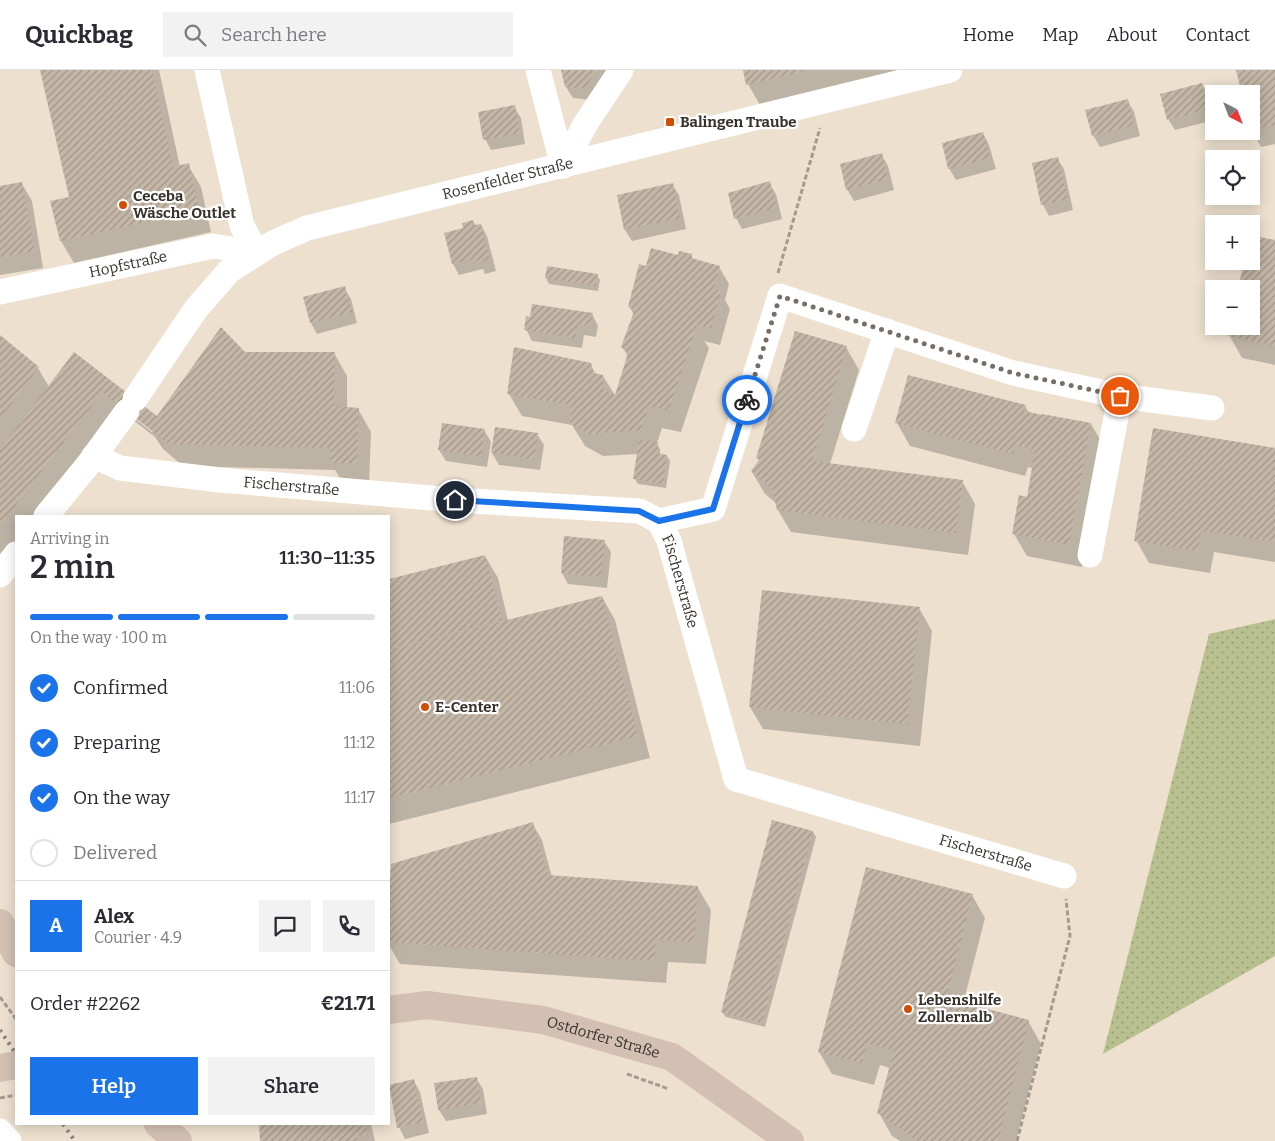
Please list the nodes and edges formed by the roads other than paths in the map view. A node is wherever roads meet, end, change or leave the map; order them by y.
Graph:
1 (208, 70) edge
2 (538, 70) edge
3 (621, 70) edge
4 (950, 70) edge
5 (563, 166) junction
6 (257, 253) junction
7 (0, 292) edge
8 (887, 331) junction
9 (1120, 396) junction
10 (1212, 408) dead end
11 (854, 429) dead end
12 (94, 456) junction
13 (47, 515) edge
14 (659, 521) junction
15 (15, 555) edge
16 (1090, 555) dead end
17 (0, 575) edge
18 (1064, 876) road end
19 (0, 923) edge
20 (15, 951) edge
21 (390, 1010) edge
22 (15, 1065) edge
23 (0, 1068) edge
24 (159, 1125) edge
25 (0, 1131) edge
26 (9, 1141) edge
27 (178, 1141) edge
28 (790, 1141) edge

1 - 6 street
2 - 5 street
3 - 5 street
4 - 5 street, Rosenfelder Straße
5 - 6 street, Rosenfelder Straße
6 - 7 street, Hopfstraße
6 - 12 street, Rosenfelder Straße
8 - 9 street
8 - 11 street
8 - 14 street
9 - 10 street
9 - 16 street
12 - 13 street, Rosenfelder Straße
12 - 14 street, Fischerstraße
14 - 18 street, Fischerstraße
15 - 17 street
19 - 20 main road
21 - 28 main road, Ostdorfer Straße
22 - 23 main road
24 - 27 main road
25 - 26 street

